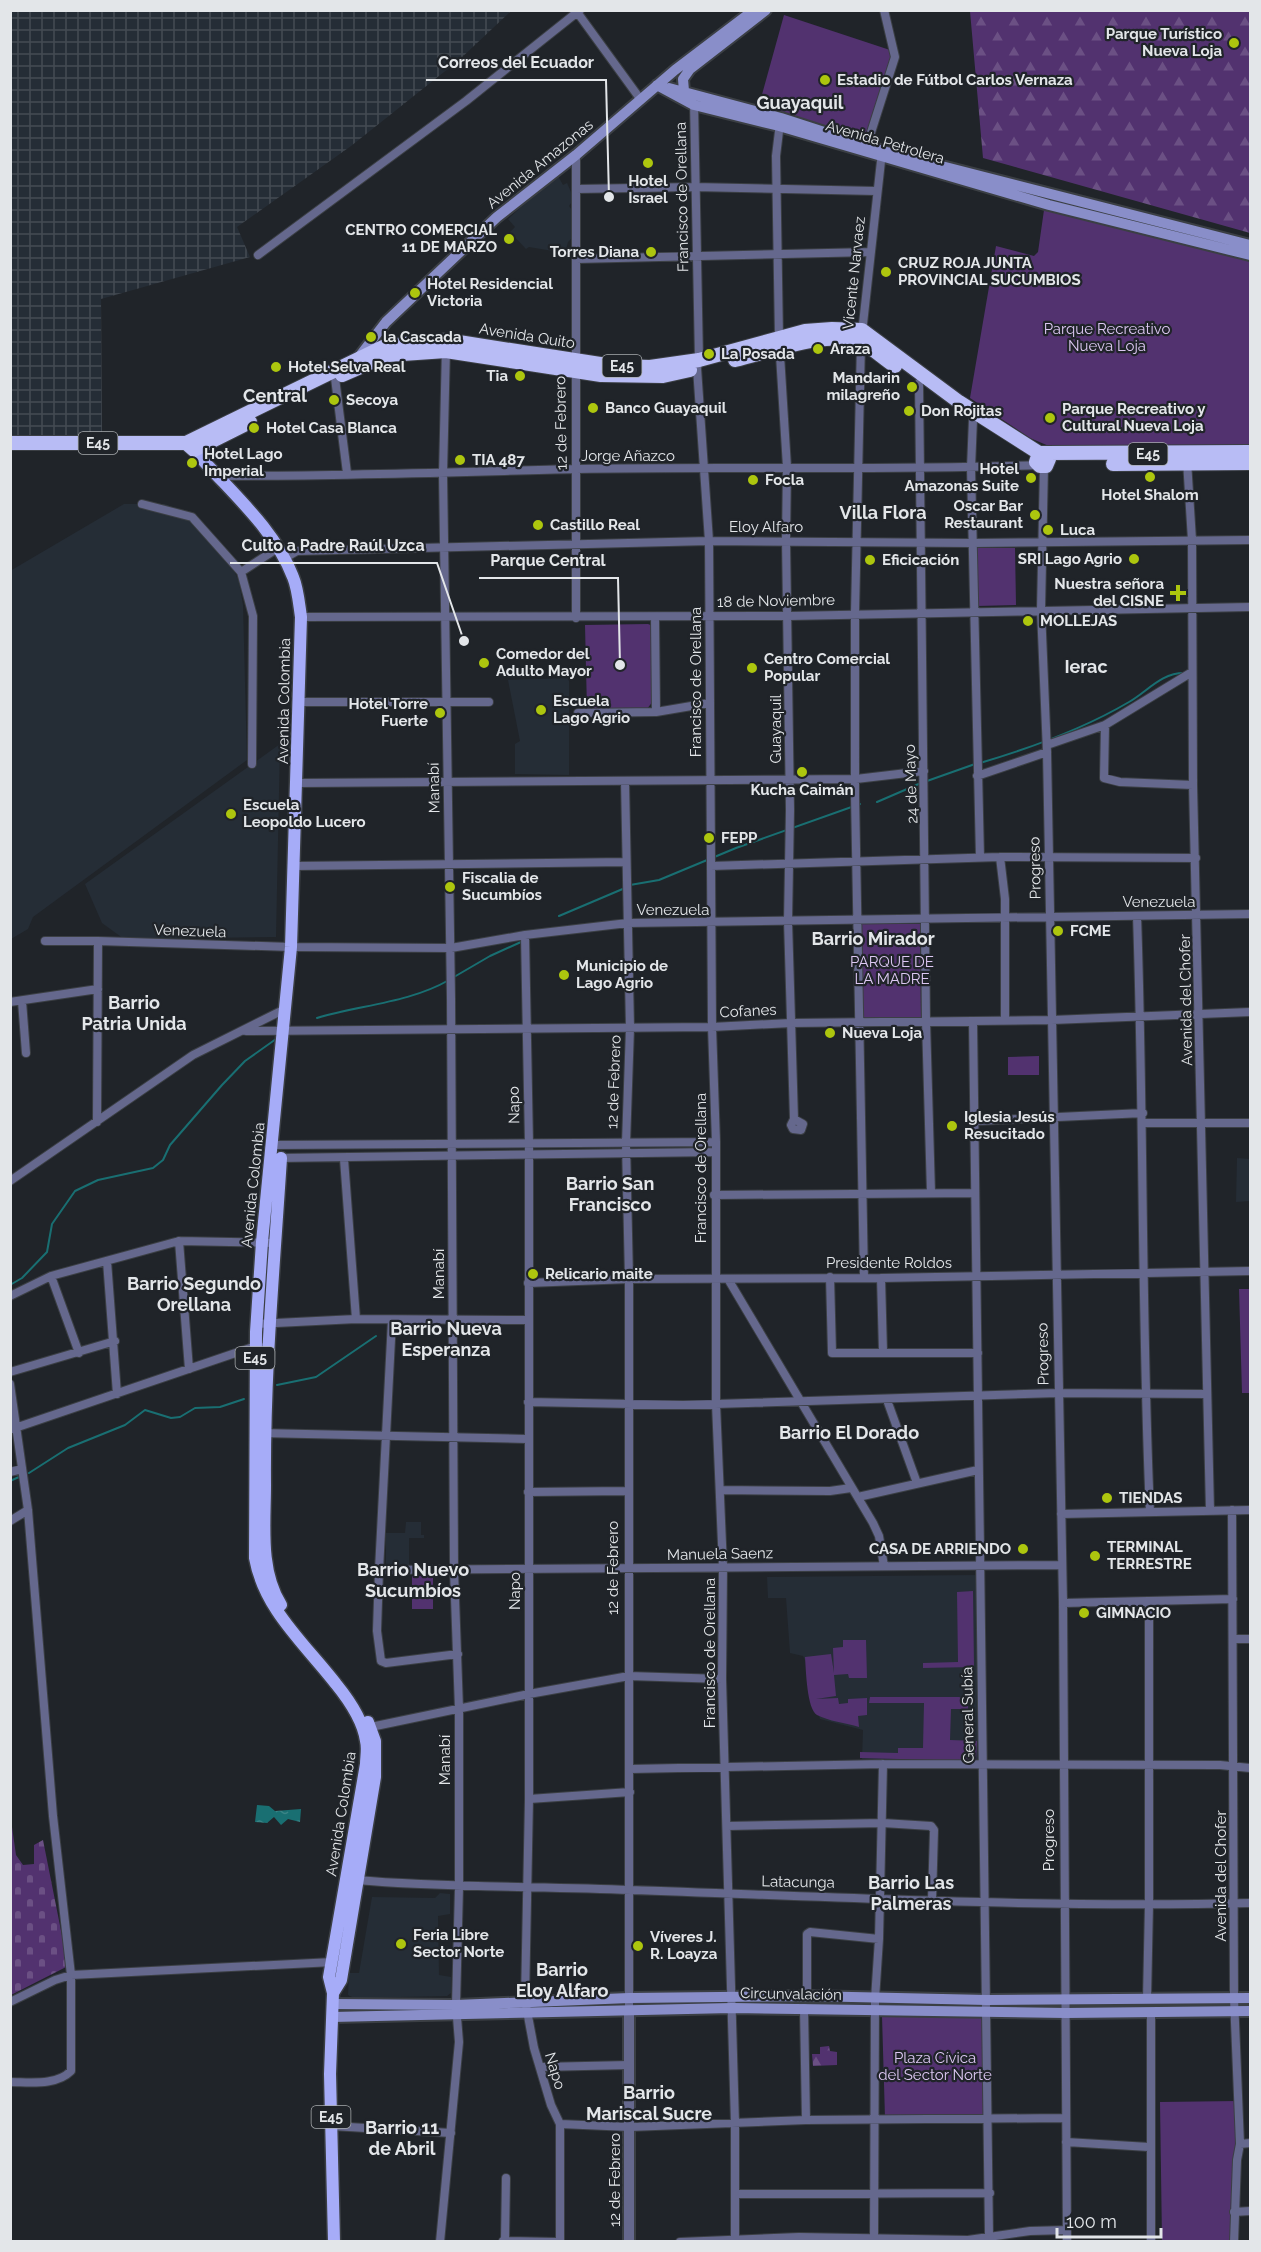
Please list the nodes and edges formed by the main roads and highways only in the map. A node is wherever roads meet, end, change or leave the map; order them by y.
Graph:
1 (754, 10) edge
2 (766, 10) edge
3 (657, 85) junction
4 (690, 97) junction
5 (780, 122) junction
6 (882, 154) junction
7 (1251, 245) edge
8 (1251, 255) edge
9 (446, 346) junction
10 (359, 357) junction
11 (921, 380) junction
12 (10, 443) edge
13 (190, 447) junction
14 (1251, 452) edge
15 (1187, 459) junction
16 (1042, 460) junction
17 (1251, 464) edge
18 (274, 1154) junction
19 (262, 1323) junction
20 (333, 1998) junction
21 (1251, 1998) edge
22 (731, 2002) junction
23 (875, 2004) junction
24 (457, 2009) junction
25 (1251, 2011) edge
26 (332, 2017) junction
27 (334, 2241) edge

1 - 3 main road, Avenida Amazonas
2 - 4 main road
3 - 4 main road, Avenida Petrolera
3 - 4 main road, Avenida Petrolera
3 - 10 main road, Avenida Amazonas
4 - 5 main road, Avenida Petrolera
5 - 6 main road, Avenida Petrolera
5 - 6 main road, Avenida Petrolera
6 - 7 main road, Avenida Petrolera
6 - 8 main road, Avenida Petrolera
9 - 10 highway, Avenida Quito / E45
9 - 11 highway, Avenida Quito / E45
9 - 13 highway, Avenida Quito / E45
10 - 13 highway, Avenida Quito / E45
11 - 16 highway
11 - 16 highway
12 - 13 highway, E45
13 - 18 main road, Avenida Colombia / E45
14 - 15 highway, E45
15 - 16 highway, E45
15 - 17 highway, E45
18 - 19 main road, Avenida Colombia / E45
18 - 19 main road, Avenida Colombia / E45
19 - 20 main road, Avenida Colombia / E45
20 - 24 main road, Circunvalación
20 - 26 main road, Avenida Colombia / E45
21 - 23 main road, Circunvalación
22 - 23 main road, Circunvalación
22 - 23 main road, Circunvalación
22 - 24 main road, Circunvalación
22 - 24 main road, Circunvalación
23 - 25 main road, Circunvalación
24 - 26 main road, Circunvalación
26 - 27 main road, Avenida Colombia / E45

